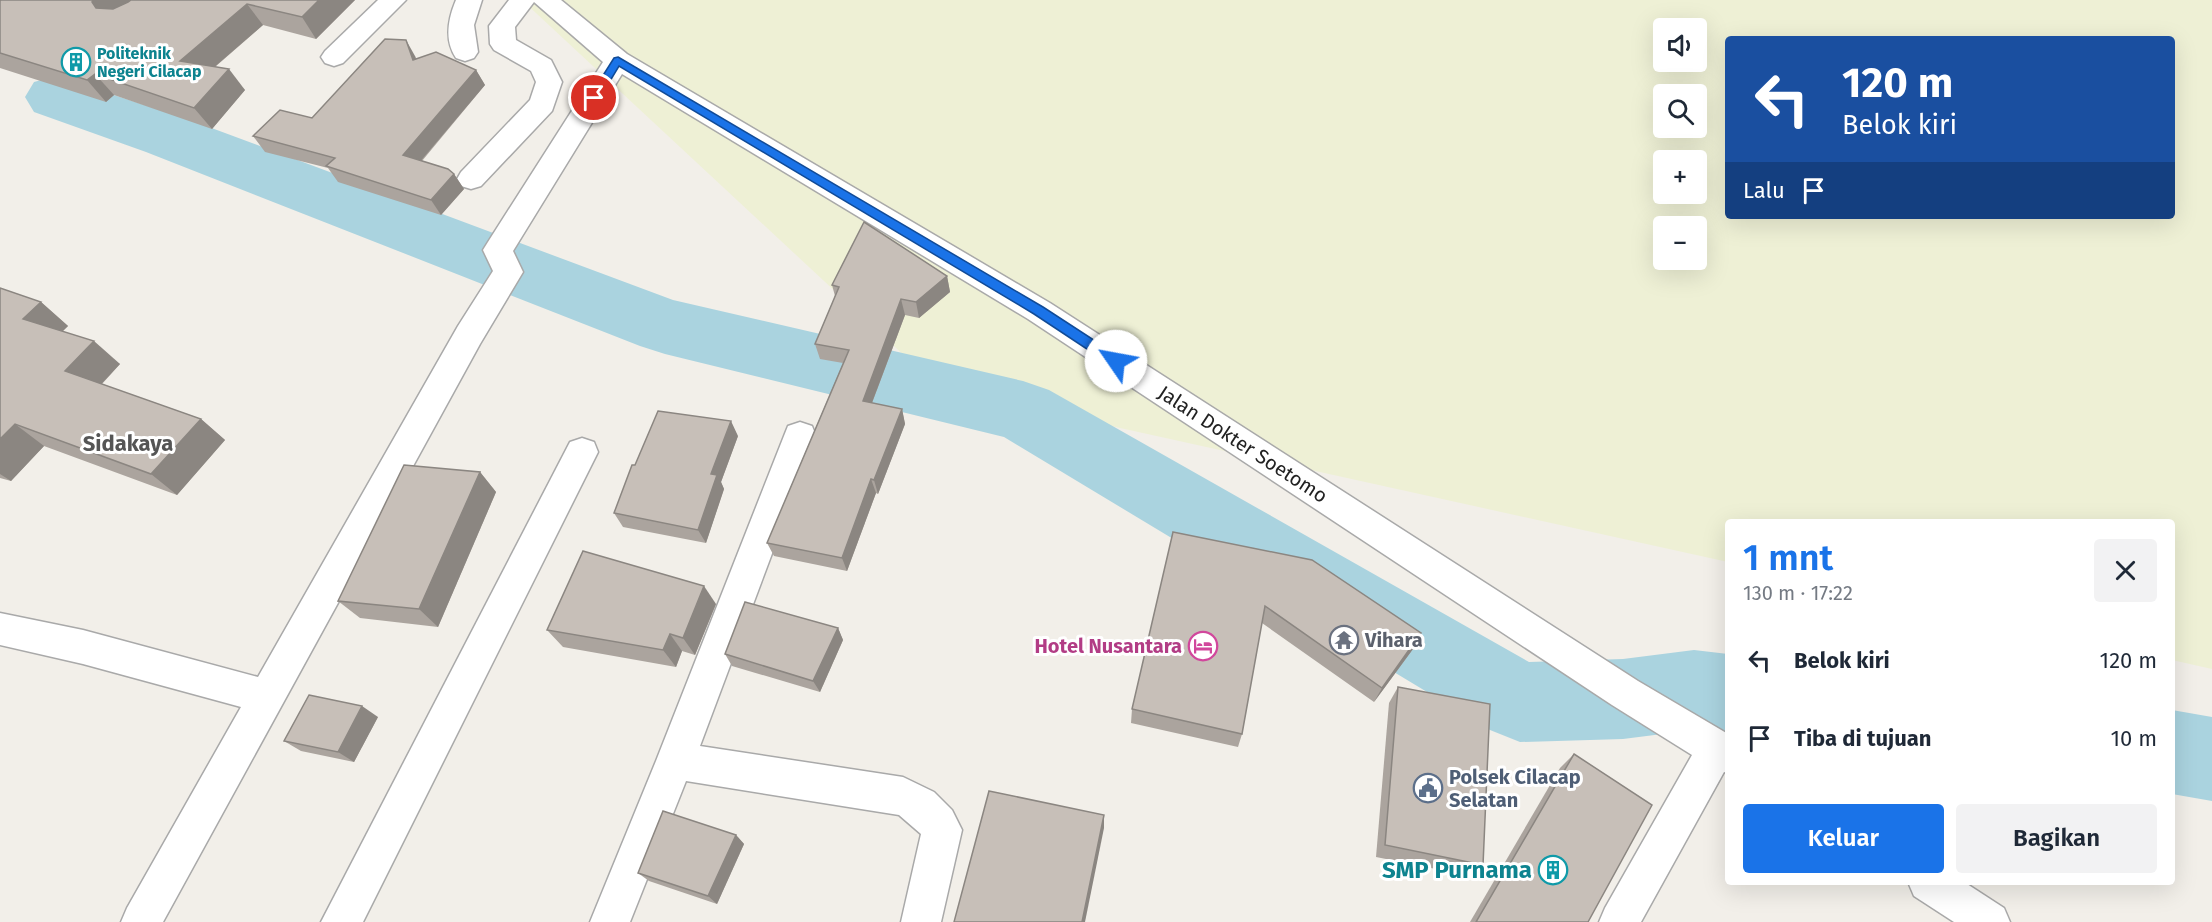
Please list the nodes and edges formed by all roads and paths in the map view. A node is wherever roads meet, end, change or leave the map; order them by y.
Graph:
1 (393, 0) edge
2 (469, 0) edge
3 (522, 0) edge
4 (545, 0) edge
5 (465, 52) dead end
6 (334, 57) dead end
7 (618, 60) junction
8 (471, 180) dead end
9 (800, 436) dead end
10 (582, 452) dead end
11 (0, 629) edge
12 (266, 696) junction
13 (1722, 751) edge
14 (675, 761) junction
15 (1933, 885) edge
16 (141, 922) edge
17 (341, 922) edge
18 (610, 922) edge
19 (921, 922) edge
20 (1620, 922) edge
21 (1990, 922) edge

1 - 6 street
2 - 5 street
3 - 8 street
4 - 7 street, Jalan Dokter Soetomo
7 - 12 street
7 - 13 street, Jalan Dokter Soetomo
9 - 14 street
10 - 17 street
11 - 12 street
12 - 16 street
13 - 20 street
14 - 18 street
14 - 19 street
15 - 21 street

